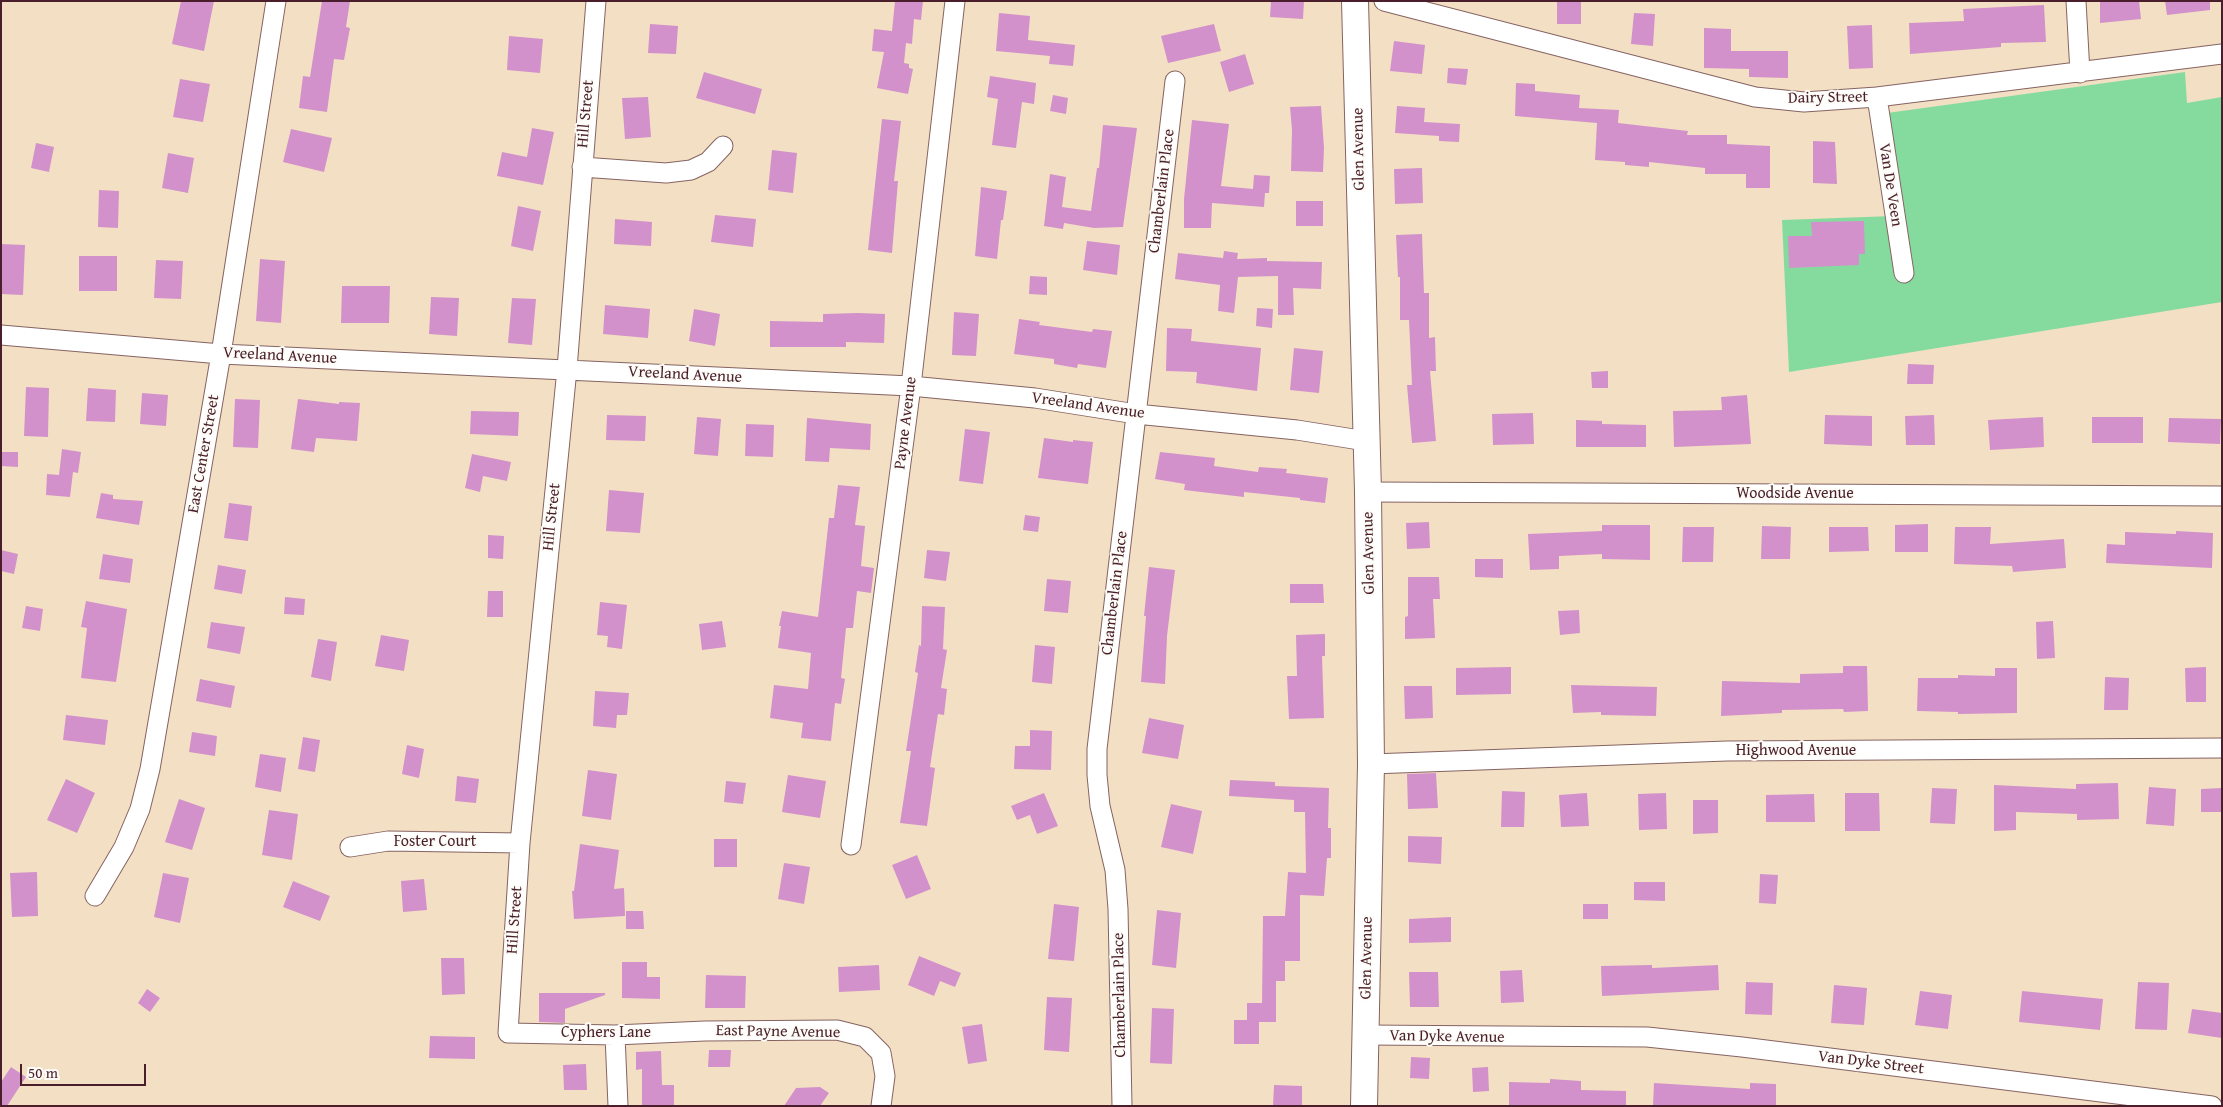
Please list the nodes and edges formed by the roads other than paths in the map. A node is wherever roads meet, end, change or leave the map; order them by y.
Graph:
1 (276, 1) edge
2 (596, 1) edge
3 (956, 1) edge
4 (1355, 1) edge
5 (1384, 1) edge
6 (2076, 1) edge
7 (2222, 54) edge
8 (2080, 73) junction
9 (1175, 81) dead end
10 (1877, 97) junction
11 (723, 146) dead end
12 (582, 167) junction
13 (1904, 273) dead end
14 (1, 335) edge
15 (222, 354) junction
16 (567, 369) junction
17 (911, 386) junction
18 (1136, 414) junction
19 (1366, 441) junction
20 (1368, 492) junction
21 (2222, 496) edge
22 (2222, 748) edge
23 (1371, 764) junction
24 (520, 843) junction
25 (852, 845) dead end
26 (350, 846) dead end
27 (95, 896) dead end
28 (705, 1031) joint
29 (508, 1033) joint
30 (615, 1035) junction
31 (1365, 1035) junction
32 (1529, 1038) joint
33 (618, 1106) edge
34 (881, 1106) edge
35 (1122, 1106) edge
36 (1364, 1106) edge
37 (2212, 1106) edge

1 - 15 street, East Center Street
2 - 12 street, Hill Street
3 - 17 street, Payne Avenue
4 - 19 street, Glen Avenue
5 - 10 street, Dairy Street
6 - 8 street
7 - 8 street, Dairy Street
8 - 10 street, Dairy Street
9 - 18 street, Chamberlain Place
10 - 13 street, Van De Veen
11 - 12 street
12 - 16 street, Hill Street
14 - 15 street, Vreeland Avenue
15 - 16 street, Vreeland Avenue
15 - 27 street, East Center Street
16 - 17 street, Vreeland Avenue
16 - 24 street, Hill Street
17 - 18 street, Vreeland Avenue
17 - 25 street, Payne Avenue
18 - 19 street, Vreeland Avenue
18 - 35 street, Chamberlain Place
19 - 20 street, Glen Avenue
20 - 21 street, Woodside Avenue
20 - 23 street, Glen Avenue
22 - 23 street, Highwood Avenue
23 - 31 street, Glen Avenue
24 - 26 street, Foster Court
24 - 29 street, Hill Street
28 - 30 street, Cyphers Lane
28 - 34 street, East Payne Avenue
29 - 30 street, Cyphers Lane
30 - 33 street
31 - 32 street, Van Dyke Avenue
31 - 36 street, Glen Avenue
32 - 37 street, Van Dyke Street

